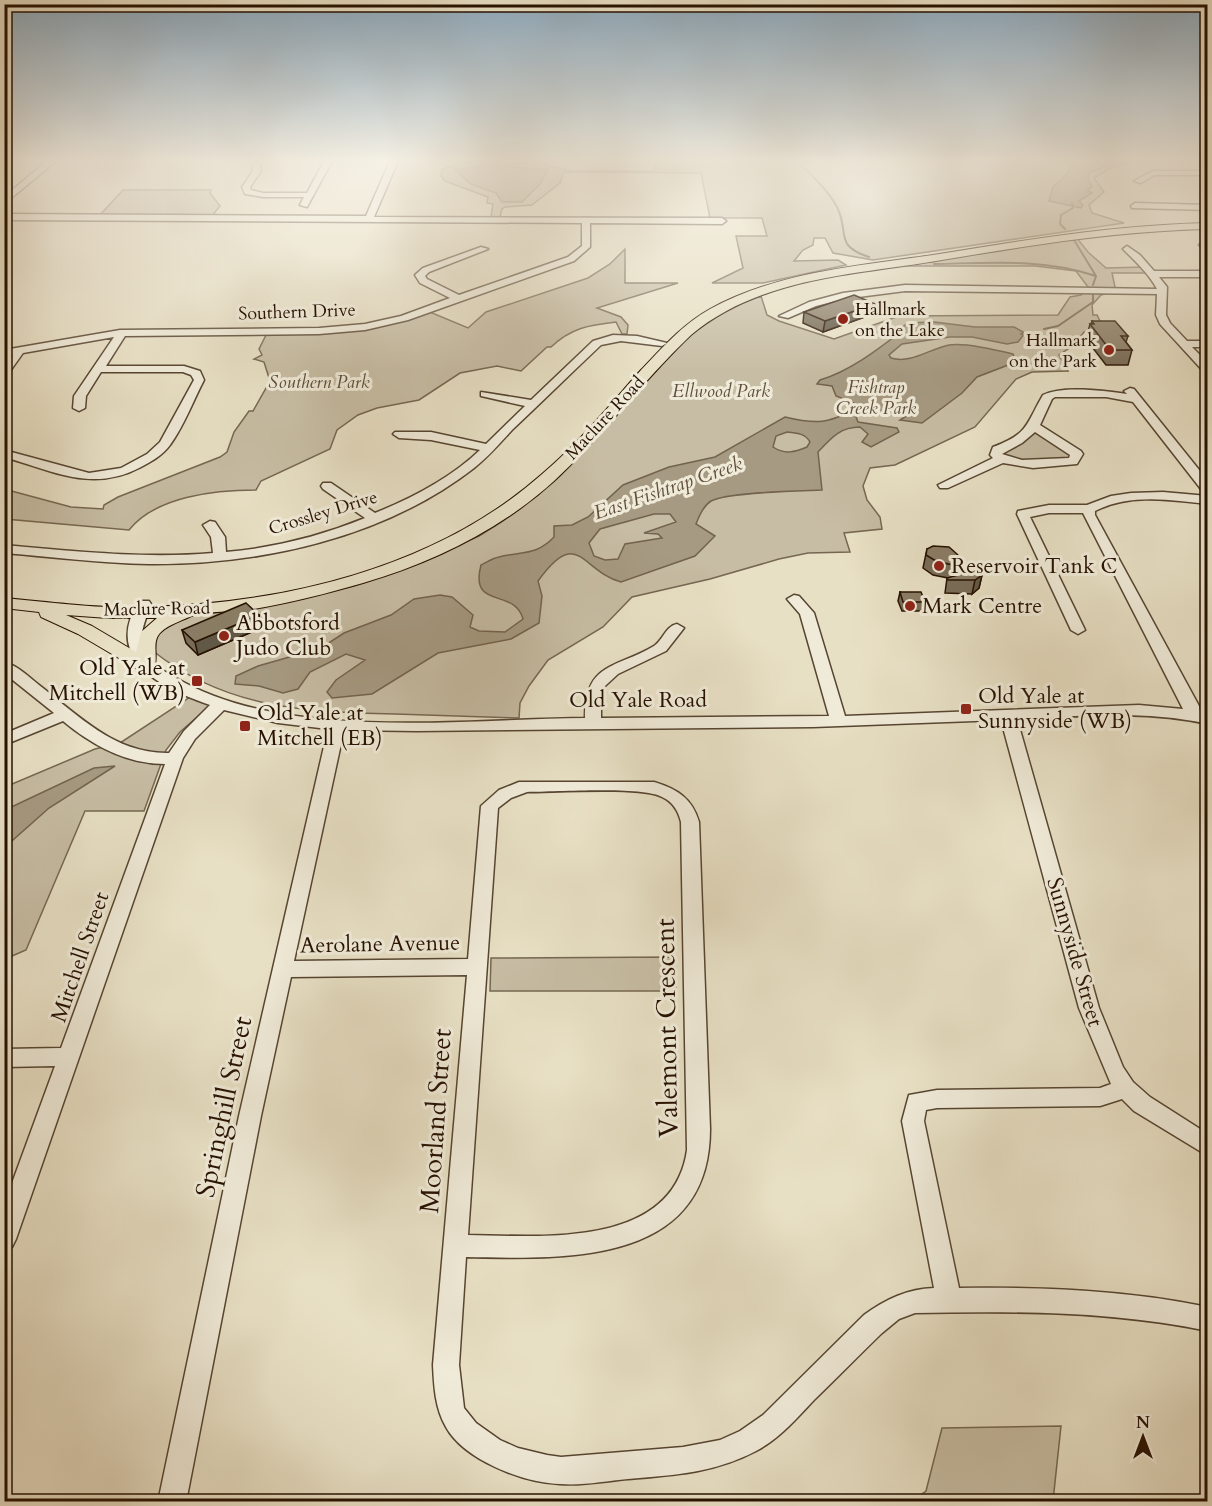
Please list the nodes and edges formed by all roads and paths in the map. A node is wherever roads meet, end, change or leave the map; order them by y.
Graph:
1 (587, 231) edge
2 (1081, 231) edge
3 (1104, 231) edge
4 (484, 249) dead end
5 (1127, 249) dead end
6 (1152, 274) junction
7 (1208, 274) edge
8 (1163, 292) junction
9 (457, 298) junction
10 (784, 316) dead end
11 (120, 333) junction
12 (662, 343) junction
13 (1208, 344) edge
14 (1184, 345) junction
15 (17, 351) junction
16 (4, 353) edge
17 (653, 367) junction
18 (99, 369) junction
19 (1208, 370) edge
20 (4, 372) edge
21 (485, 394) dead end
22 (533, 404) junction
23 (79, 408) dead end
24 (1036, 427) junction
25 (399, 434) dead end
26 (487, 448) junction
27 (4, 453) edge
28 (1002, 459) junction
29 (944, 485) dead end
30 (327, 486) dead end
31 (1208, 490) edge
32 (1208, 500) edge
33 (1089, 509) junction
34 (375, 519) junction
35 (210, 525) dead end
36 (4, 549) edge
37 (220, 555) junction
38 (4, 594) edge
39 (794, 599) dead end
40 (4, 603) edge
41 (30, 606) junction
42 (142, 609) junction
43 (193, 611) junction
44 (676, 628) dead end
45 (1078, 630) dead end
46 (4, 666) edge
47 (147, 666) junction
48 (222, 704) junction
49 (66, 714) junction
50 (1006, 714) junction
51 (1200, 717) edge
52 (838, 721) junction
53 (593, 723) junction
54 (337, 725) junction
55 (4, 740) edge
56 (175, 758) junction
57 (505, 794) joint
58 (477, 967) junction
59 (284, 969) junction
60 (70, 1057) junction
61 (4, 1058) edge
62 (1125, 1089) junction
63 (1208, 1146) edge
64 (4, 1239) edge
65 (457, 1246) junction
66 (949, 1300) junction
67 (1208, 1319) edge
68 (172, 1502) edge

1 - 9 street, Southern Drive
2 - 12 main road, Maclure Road
3 - 17 main road, Maclure Road
4 - 9 street
5 - 6 street
6 - 7 street
6 - 8 street
8 - 10 street
8 - 14 street
9 - 11 street, Southern Drive
11 - 15 street, Southern Drive
11 - 18 street
12 - 17 main road
12 - 22 street, Crossley Drive
12 - 42 main road, Maclure Road
13 - 14 street
14 - 19 street
15 - 16 street, Southern Drive
15 - 20 street
17 - 43 main road, Maclure Road
18 - 23 street
18 - 27 street
21 - 22 street
22 - 26 street, Crossley Drive
24 - 28 street
24 - 28 street
24 - 31 street
25 - 26 street
26 - 34 street, Crossley Drive
28 - 29 street
30 - 34 street
32 - 33 street
33 - 45 street
33 - 51 street
34 - 37 street, Crossley Drive
35 - 37 street
36 - 37 street, Crossley Drive
38 - 42 main road, Maclure Road
39 - 52 street
40 - 41 main road, Maclure Road
41 - 42 main road, Maclure Road
41 - 47 main road
42 - 43 main road, Maclure Road
42 - 47 street
43 - 47 main road
44 - 53 street
46 - 49 street
47 - 48 street, Old Yale Road
48 - 54 street, Old Yale Road
48 - 56 street, Mitchell Street
49 - 55 street
49 - 56 street
50 - 51 street, Old Yale Road
50 - 52 street, Old Yale Road
50 - 62 street, Sunnyside Street
52 - 53 street, Old Yale Road
53 - 54 street, Old Yale Road
54 - 59 street, Springhill Street
56 - 60 street, Mitchell Street
57 - 58 street, Moorland Street
57 - 65 street, Valemont Crescent
58 - 59 street, Aerolane Avenue
58 - 65 street, Moorland Street
59 - 68 street, Springhill Street
60 - 61 street
60 - 64 street, Mitchell Street
62 - 63 street, Sunnyside Street
62 - 66 street
65 - 66 street, Moorland Street
66 - 67 street, Moorland Street

